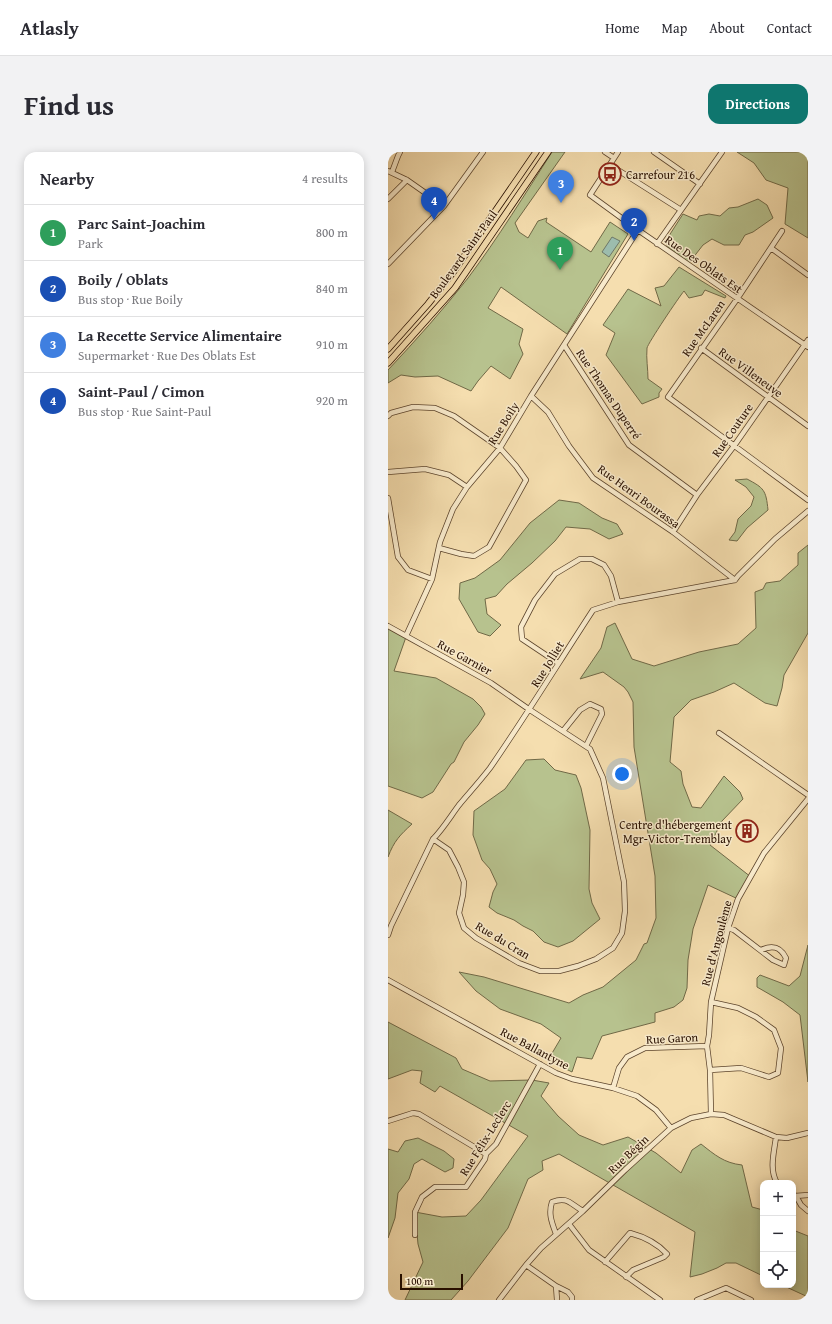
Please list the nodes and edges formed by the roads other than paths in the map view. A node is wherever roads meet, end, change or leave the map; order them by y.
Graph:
1 (400, 152) edge
2 (483, 152) edge
3 (536, 152) edge
4 (548, 152) edge
5 (605, 152) edge
6 (618, 152) edge
7 (654, 152) edge
8 (722, 152) edge
9 (614, 158) junction
10 (610, 165) junction
11 (390, 171) edge
12 (407, 180) junction
13 (700, 184) junction
14 (388, 199) edge
15 (444, 206) junction
16 (681, 210) junction
17 (638, 230) junction
18 (782, 231) dead end
19 (657, 244) junction
20 (771, 248) junction
21 (388, 264) edge
22 (808, 275) edge
23 (736, 299) junction
24 (808, 340) edge
25 (564, 345) junction
26 (806, 346) edge
27 (701, 348) junction
28 (388, 350) edge
29 (388, 364) edge
30 (531, 396) junction
31 (768, 397) junction
32 (388, 416) edge
33 (808, 426) edge
34 (734, 446) junction
35 (500, 448) junction
36 (388, 472) edge
37 (467, 487) junction
38 (697, 495) junction
39 (388, 498) edge
40 (808, 500) edge
41 (808, 511) edge
42 (673, 532) junction
43 (438, 548) junction
44 (432, 579) junction
45 (735, 580) junction
46 (618, 602) junction
47 (388, 626) edge
48 (406, 636) junction
49 (558, 663) junction
50 (530, 710) junction
51 (563, 731) junction
52 (719, 732) dead end
53 (586, 746) junction
54 (808, 795) edge
55 (808, 799) edge
56 (433, 840) junction
57 (728, 928) junction
58 (388, 935) edge
59 (761, 950) junction
60 (388, 980) edge
61 (711, 1002) junction
62 (707, 1046) junction
63 (540, 1064) junction
64 (710, 1070) junction
65 (613, 1088) junction
66 (711, 1114) junction
67 (388, 1121) edge
68 (671, 1128) junction
69 (808, 1133) edge
70 (776, 1137) junction
71 (486, 1154) junction
72 (775, 1180) edge
73 (808, 1195) edge
74 (796, 1196) edge
75 (796, 1199) edge
76 (583, 1211) junction
77 (808, 1211) edge
78 (569, 1224) junction
79 (556, 1234) junction
80 (415, 1235) dead end
81 (605, 1262) junction
82 (526, 1265) junction
83 (626, 1277) junction
84 (556, 1286) junction
85 (499, 1300) edge
86 (557, 1300) edge
87 (572, 1300) edge
88 (660, 1300) edge
89 (697, 1300) edge
90 (751, 1300) edge

1 - 11 street
2 - 15 street
3 - 28 main road, Boulevard Saint-Paul
4 - 29 main road, Boulevard Saint-Paul
5 - 9 street
6 - 9 street
7 - 13 street
8 - 13 street
9 - 10 street
10 - 16 street
10 - 17 street, Rue Des Oblats Est
11 - 12 street
12 - 14 street
12 - 15 street
13 - 16 street
15 - 21 street
16 - 19 street
17 - 19 street, Rue Des Oblats Est
17 - 25 street, Rue Boily
18 - 20 street, Rue McLaren
19 - 23 street, Rue Des Oblats Est
20 - 22 street
20 - 23 street, Rue McLaren
23 - 26 street, Rue Des Oblats Est
23 - 27 street, Rue McLaren
24 - 26 street, Rue Couture
25 - 30 street, Rue Boily
25 - 38 street, Rue Thomas Duperré
26 - 31 street, Rue Couture
27 - 31 street, Rue Villeneuve
27 - 34 street, Rue McLaren
30 - 35 street, Rue Boily
30 - 42 street, Rue Henri Bourassa
31 - 33 street, Rue Villeneuve
31 - 34 street, Rue Couture
32 - 35 street
34 - 38 street, Rue Couture
34 - 40 street
35 - 37 street, Rue Boily
35 - 43 street
36 - 37 street
37 - 43 street, Rue Boily
38 - 42 street, Rue Couture
39 - 44 street
41 - 45 street
42 - 45 street, Rue Henri Bourassa
43 - 44 street, Rue Boily
44 - 48 street, Rue Boily
45 - 46 street, Rue Jolliet
46 - 49 street, Rue Jolliet
46 - 49 street
47 - 48 street, Rue Garnier
48 - 50 street, Rue Garnier
49 - 50 street, Rue Jolliet
50 - 51 street, Rue du Cran
50 - 56 street, Rue Jolliet
51 - 53 street, Rue du Cran
51 - 53 street
52 - 54 street
53 - 56 street, Rue du Cran
55 - 57 street, Rue d'Angoulème
56 - 58 street, Rue Jolliet
57 - 59 street
57 - 61 street, Rue d'Angoulème
59 - 59 street
60 - 63 street, Rue Ballantyne
61 - 62 street, Rue d'Angoulème
61 - 64 street
62 - 64 street, Rue d'Angoulème
62 - 65 street, Rue Garon
63 - 65 street, Rue Ballantyne
63 - 71 street, Rue Félix-Leclerc
64 - 66 street, Rue d'Angoulème
65 - 68 street, Rue Ballantyne
66 - 68 street, Rue Bégin
66 - 70 street, Rue Bégin
67 - 71 street
68 - 76 street, Rue Bégin
69 - 70 street, Rue Bégin
70 - 72 street
71 - 80 street, Rue Félix-Leclerc
73 - 74 street
75 - 77 street
76 - 78 street, Rue Bégin
76 - 79 street
78 - 79 street, Rue Bégin
78 - 81 street
79 - 82 street, Rue Bégin
81 - 83 street
81 - 83 street
82 - 84 street
82 - 85 street, Rue Bégin
83 - 88 street
84 - 86 street
84 - 87 street
89 - 90 street

